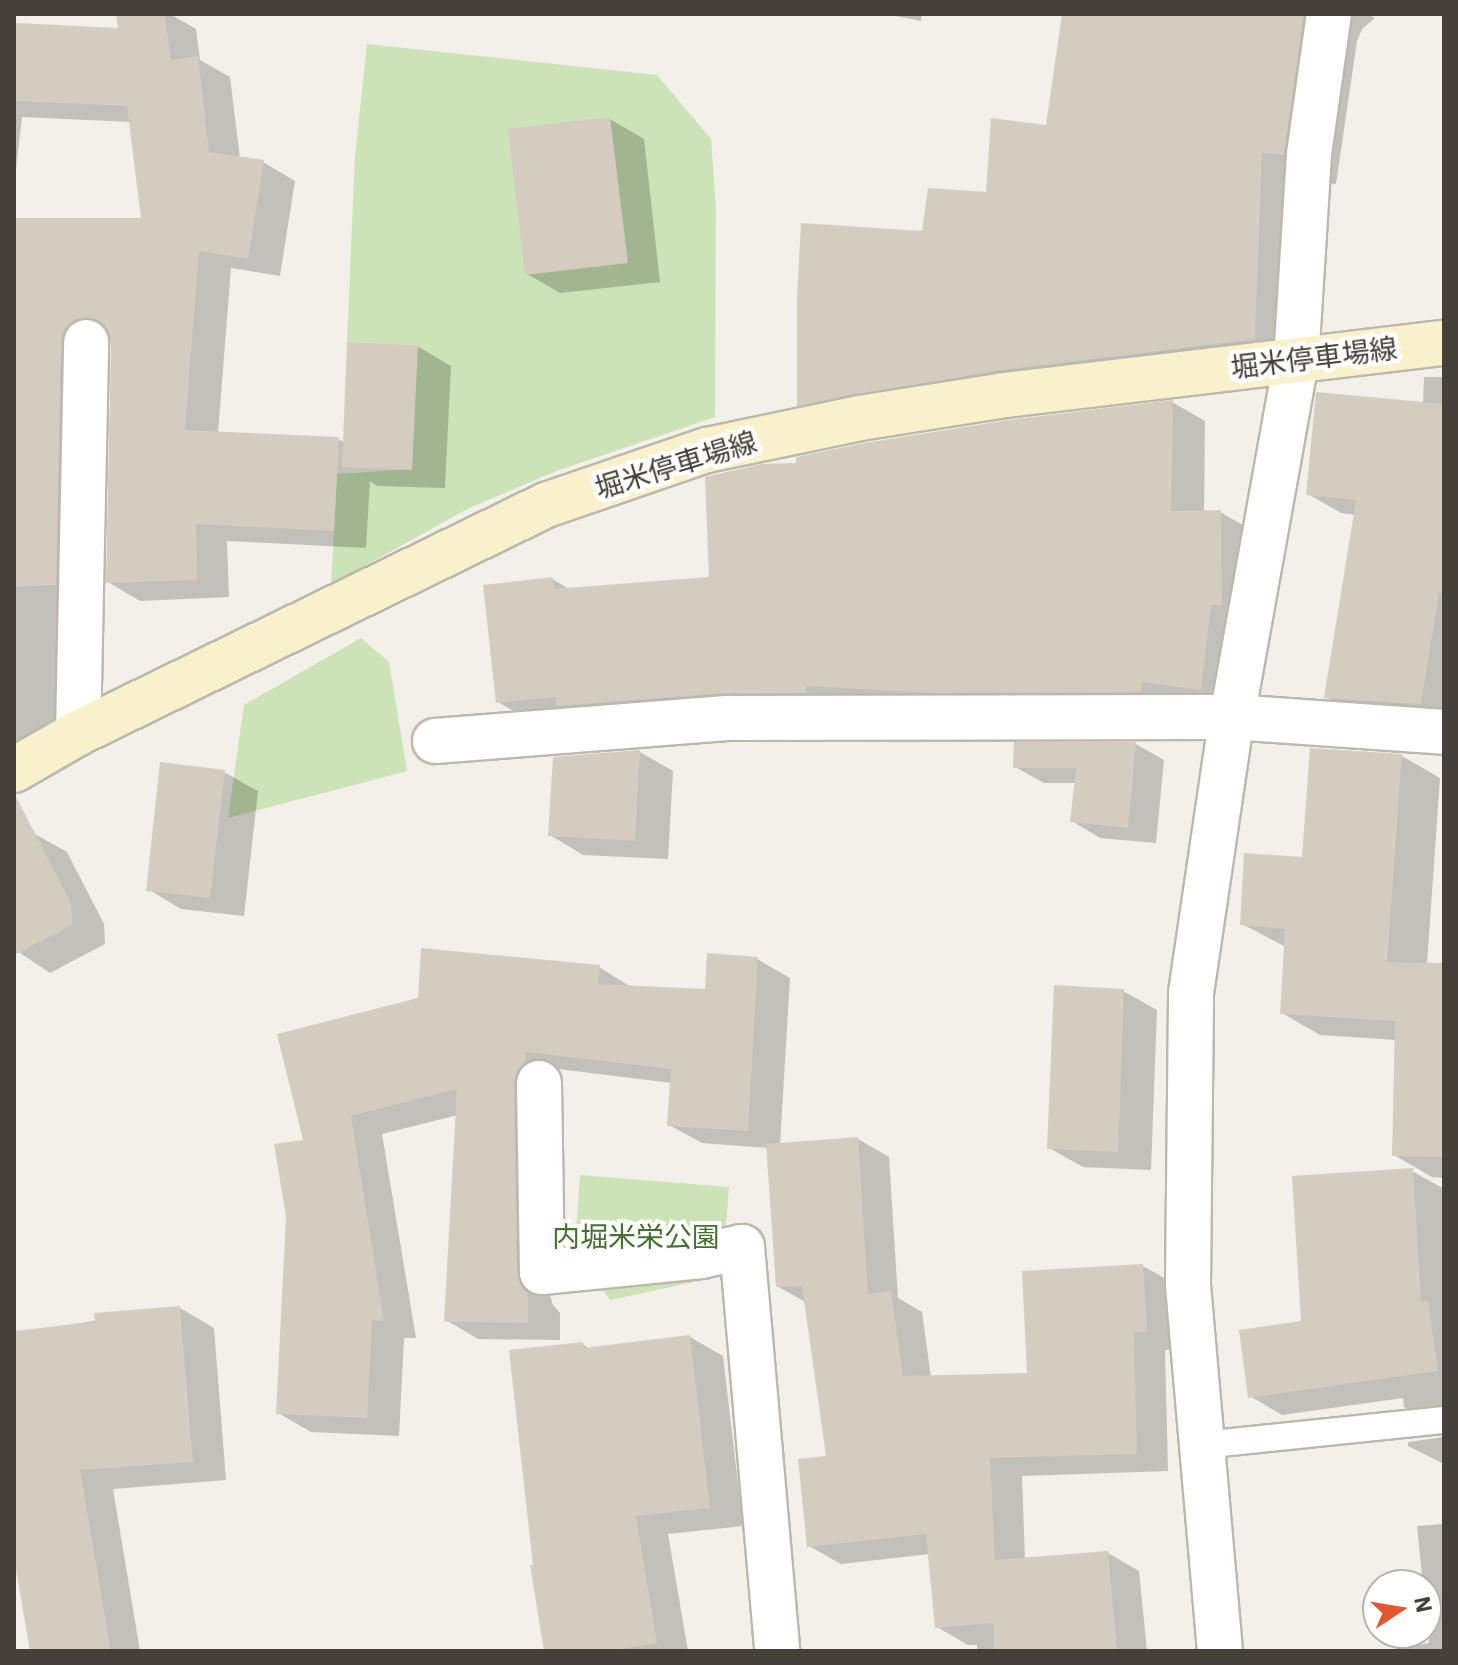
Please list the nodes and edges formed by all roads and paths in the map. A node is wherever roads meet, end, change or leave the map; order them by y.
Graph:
1 (1329, 14) edge
2 (86, 342) dead end
3 (1444, 343) edge
4 (1296, 361) junction
5 (1232, 717) junction
6 (1444, 732) edge
7 (78, 733) junction
8 (435, 741) dead end
9 (14, 770) edge
10 (539, 1083) dead end
11 (1444, 1420) edge
12 (1202, 1445) junction
13 (777, 1651) edge
14 (1220, 1651) edge

1 - 4 street
2 - 7 street
3 - 4 main road, 堀米停車場線
4 - 5 street
4 - 7 main road, 堀米停車場線
5 - 6 street
5 - 8 street
5 - 12 street
7 - 9 main road, 堀米停車場線
10 - 13 street
11 - 12 lane
12 - 14 street

